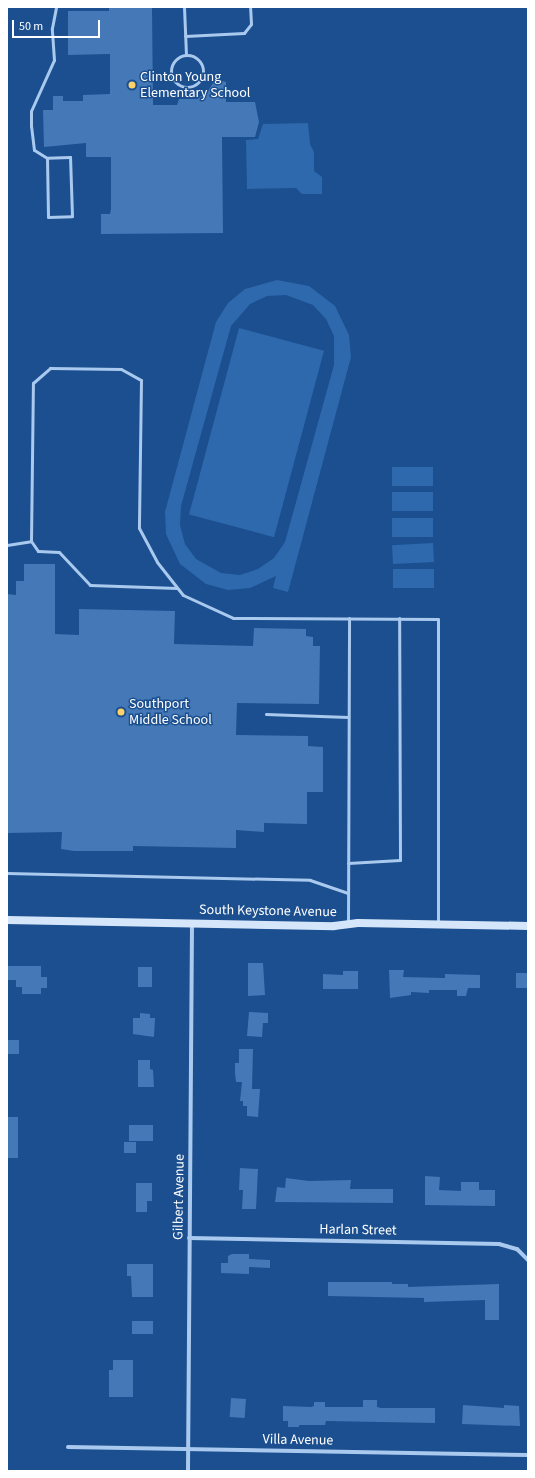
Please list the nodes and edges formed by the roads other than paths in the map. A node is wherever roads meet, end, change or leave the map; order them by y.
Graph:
1 (56, 7) edge
2 (184, 7) edge
3 (250, 7) edge
4 (185, 36) junction
5 (186, 55) junction
6 (47, 158) junction
7 (31, 541) junction
8 (7, 545) edge
9 (177, 588) junction
10 (349, 618) junction
11 (398, 618) junction
12 (266, 714) dead end
13 (348, 717) junction
14 (348, 863) junction
15 (7, 873) edge
16 (348, 893) junction
17 (7, 920) edge
18 (192, 923) junction
19 (348, 924) junction
20 (438, 925) junction
21 (528, 926) edge
22 (189, 1238) junction
23 (528, 1260) edge
24 (68, 1447) dead end
25 (189, 1448) junction
26 (528, 1455) edge
27 (188, 1471) edge

1 - 6 lane
2 - 4 lane
3 - 4 lane
4 - 5 lane
5 - 5 lane
6 - 6 lane
7 - 8 lane
7 - 9 lane
7 - 9 lane
9 - 10 lane
10 - 11 lane
10 - 13 lane
11 - 14 lane
11 - 20 lane
12 - 13 lane
13 - 14 lane
14 - 16 lane
15 - 16 lane
16 - 19 lane
17 - 18 main road, South Keystone Avenue
18 - 19 main road, South Keystone Avenue
18 - 22 street, Gilbert Avenue
19 - 20 main road, South Keystone Avenue
20 - 21 main road, South Keystone Avenue
22 - 23 street, Harlan Street
22 - 25 street, Gilbert Avenue
24 - 25 street, Villa Avenue
25 - 26 street, Villa Avenue
25 - 27 street, Gilbert Avenue

